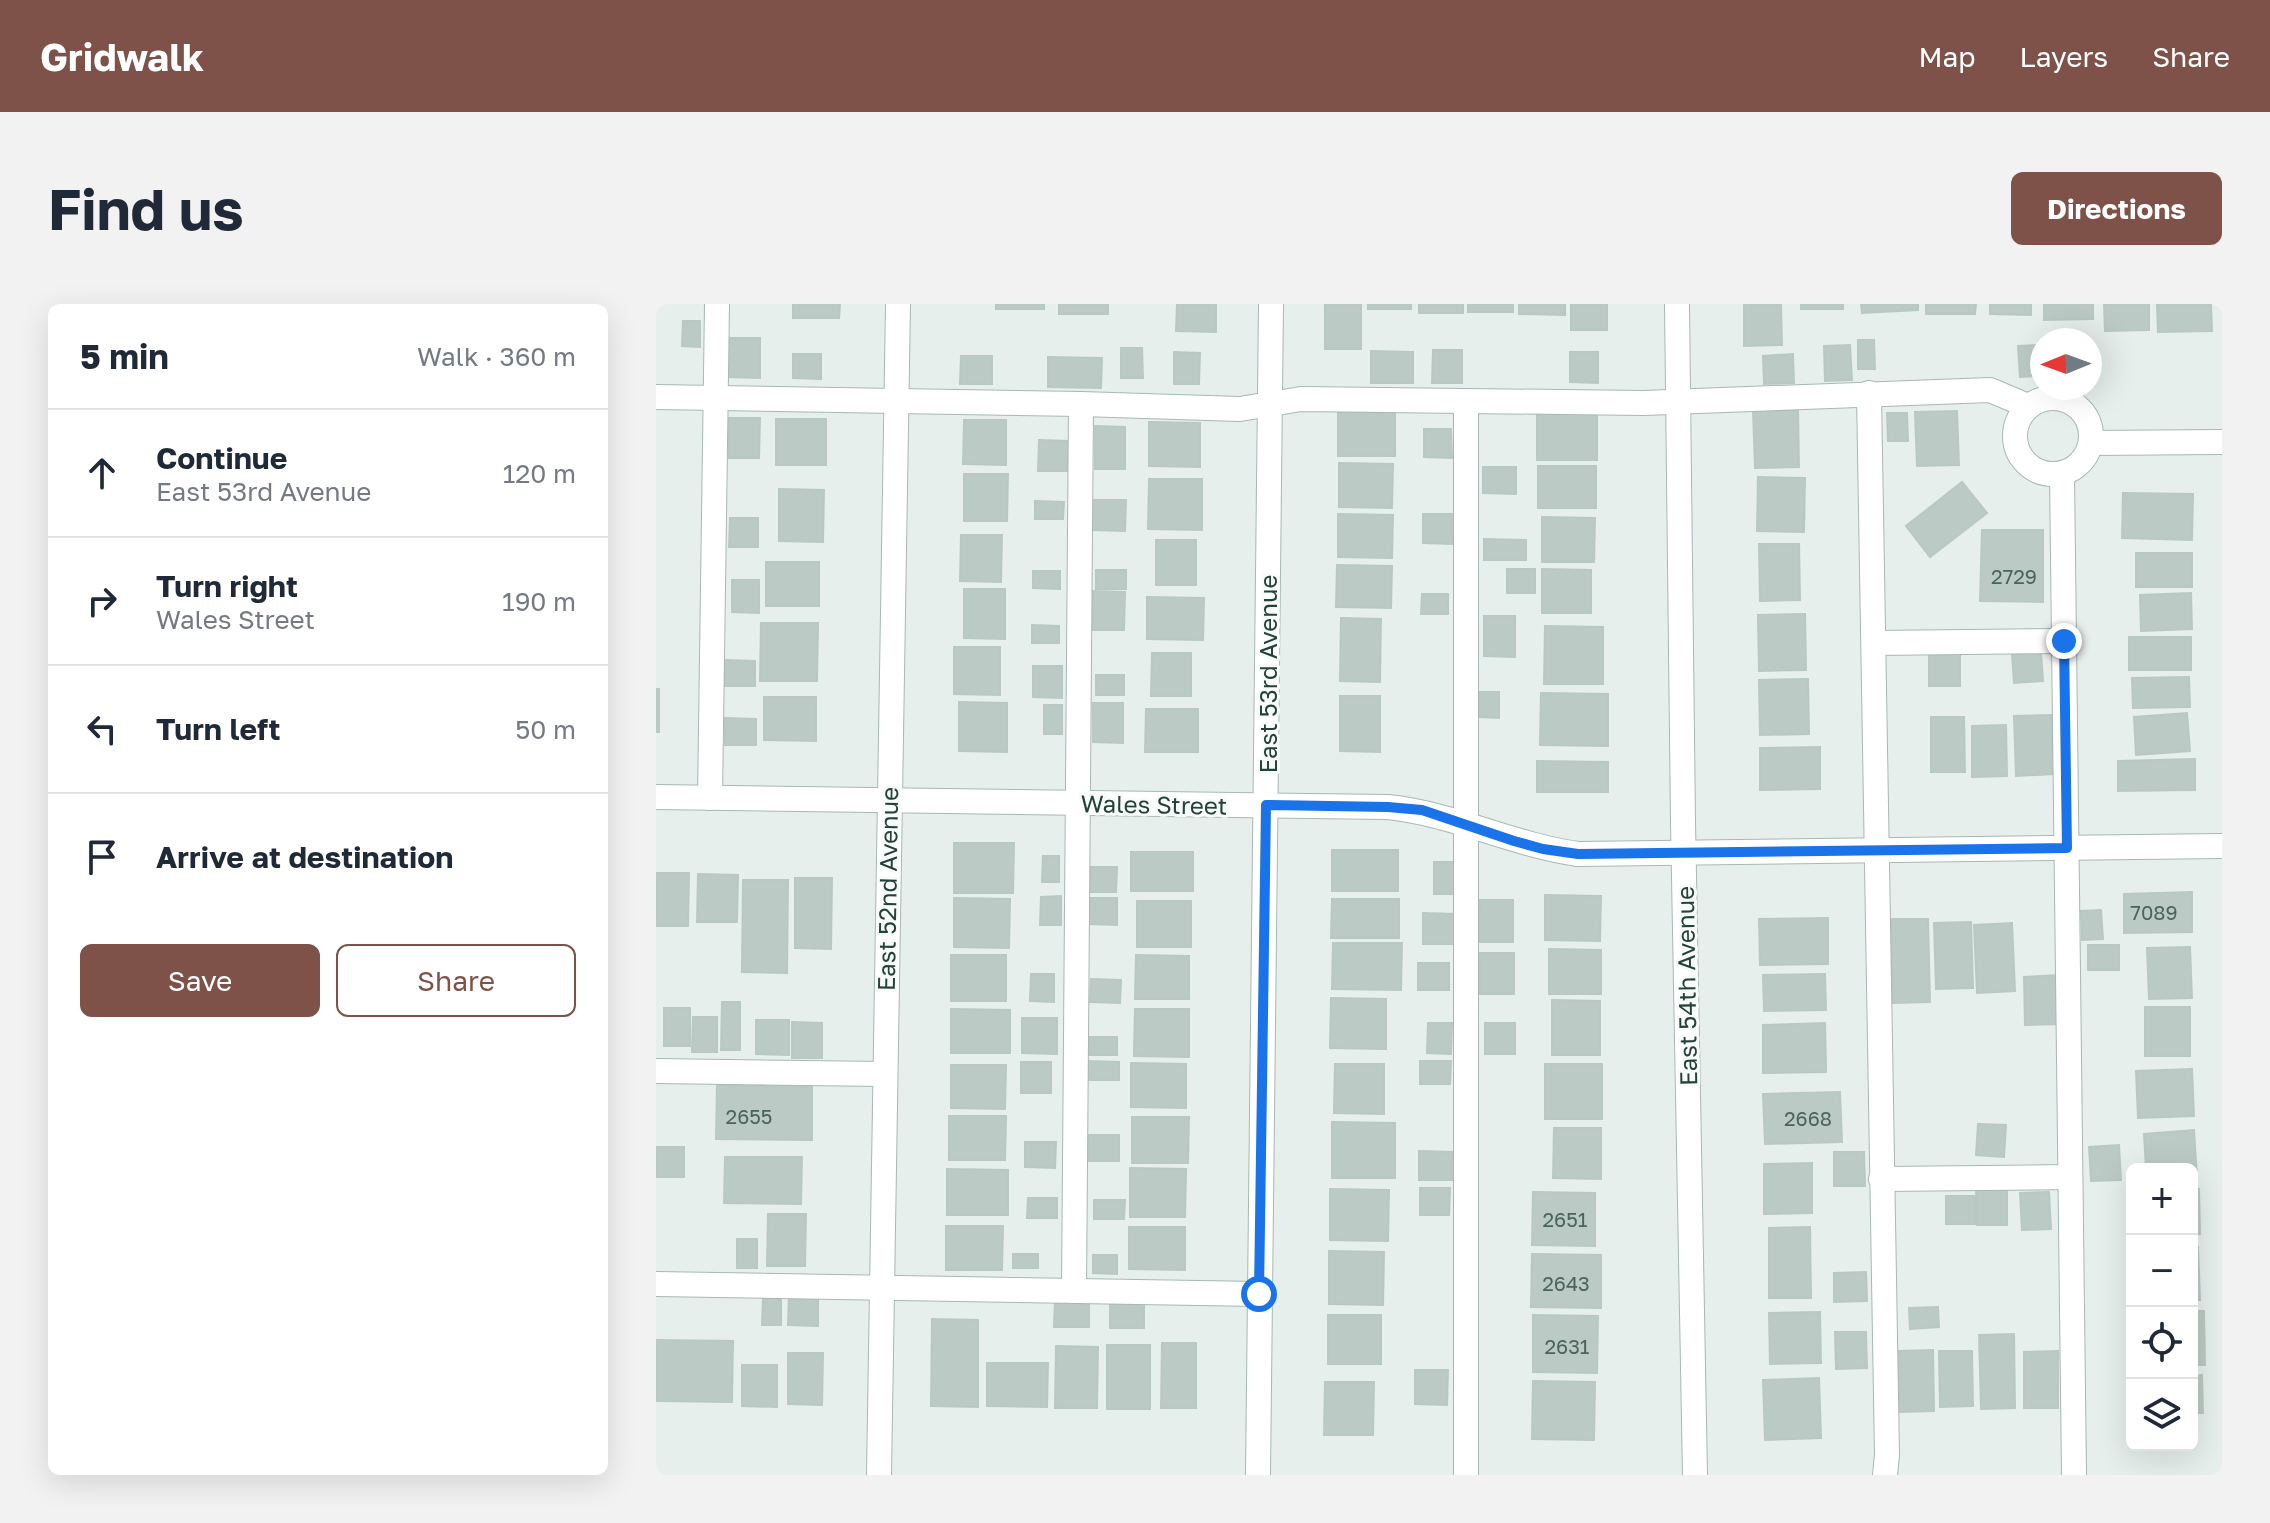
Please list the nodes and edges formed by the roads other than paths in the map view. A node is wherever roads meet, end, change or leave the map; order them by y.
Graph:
1 (717, 304) edge
2 (898, 304) edge
3 (1271, 304) edge
4 (1677, 304) edge
5 (1869, 393) junction
6 (656, 397) edge
7 (717, 398) junction
8 (898, 401) junction
9 (1679, 401) junction
10 (1466, 402) junction
11 (1081, 404) junction
12 (1270, 404) junction
13 (2028, 406) junction
14 (2222, 442) edge
15 (2091, 443) junction
16 (2062, 474) junction
17 (2064, 641) junction
18 (1874, 643) junction
19 (656, 797) edge
20 (710, 798) junction
21 (889, 800) junction
22 (1077, 803) junction
23 (1266, 805) junction
24 (1467, 825) junction
25 (2222, 846) edge
26 (2067, 848) junction
27 (1878, 851) junction
28 (1684, 853) junction
29 (656, 1071) edge
30 (884, 1074) junction
31 (2070, 1177) junction
32 (1881, 1179) junction
33 (656, 1284) edge
34 (884, 1288) junction
35 (1074, 1291) junction
36 (1259, 1294) junction
37 (879, 1475) edge
38 (1258, 1475) edge
39 (1466, 1475) edge
40 (1695, 1475) edge
41 (1885, 1475) edge
42 (2074, 1475) edge

1 - 7 street
2 - 8 street, East 52nd Avenue
3 - 12 street, East 53rd Avenue
4 - 9 street, East 54th Avenue
5 - 9 street
5 - 13 street
5 - 18 street
6 - 7 street
7 - 8 street
7 - 20 street
8 - 11 street
8 - 21 street, East 52nd Avenue
9 - 10 street
9 - 28 street, East 54th Avenue
10 - 12 street
10 - 24 street
11 - 12 street
11 - 22 street
12 - 23 street, East 53rd Avenue
13 - 15 street
13 - 16 street
14 - 15 street
15 - 16 street
16 - 17 street
17 - 18 street
17 - 26 street
18 - 27 street
19 - 20 street, Wales Street
20 - 21 street, Wales Street
21 - 22 street, Wales Street
21 - 30 street, East 52nd Avenue
22 - 23 street, Wales Street
22 - 35 street
23 - 24 street, Wales Street
23 - 36 street, East 53rd Avenue
24 - 28 street, Wales Street
24 - 39 street
25 - 26 street, Wales Street
26 - 27 street, Wales Street
26 - 31 street
27 - 28 street, Wales Street
27 - 32 street
28 - 40 street, East 54th Avenue
29 - 30 street
30 - 34 street, East 52nd Avenue
31 - 32 street
31 - 42 street
32 - 41 street
33 - 34 street
34 - 35 street
34 - 37 street, East 52nd Avenue
35 - 36 street
36 - 38 street, East 53rd Avenue

